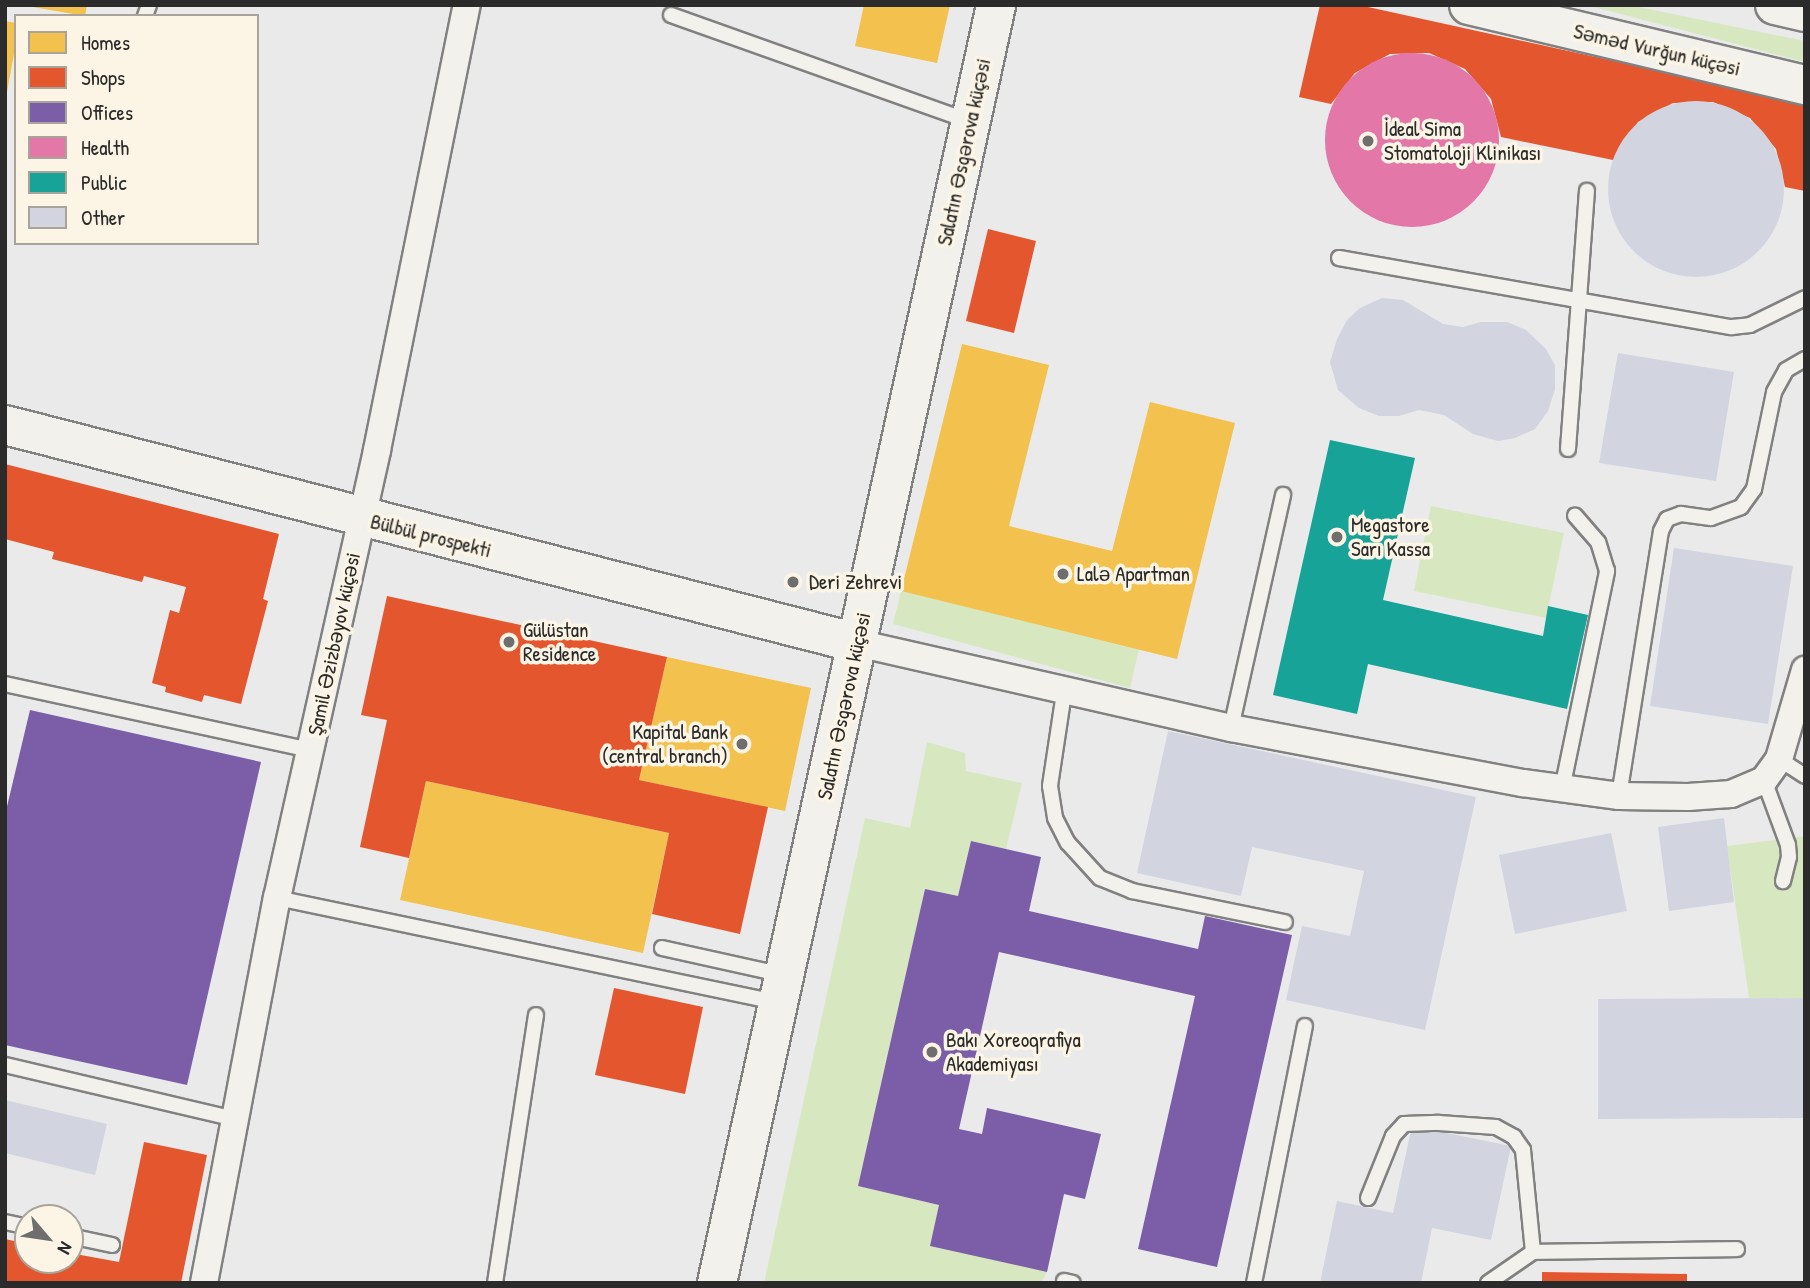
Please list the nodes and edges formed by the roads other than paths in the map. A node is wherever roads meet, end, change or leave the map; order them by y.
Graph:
1 (467, 5) edge
2 (996, 5) edge
3 (1469, 5) edge
4 (1778, 5) edge
5 (1805, 12) edge
6 (671, 15) dead end
7 (1805, 85) edge
8 (970, 122) junction
9 (1587, 191) dead end
10 (1339, 258) dead end
11 (1805, 298) edge
12 (1578, 299) junction
13 (1805, 359) edge
14 (5, 425) edge
15 (1568, 449) dead end
16 (1283, 495) dead end
17 (1575, 516) dead end
18 (361, 518) junction
19 (858, 643) junction
20 (1805, 670) edge
21 (5, 684) edge
22 (1064, 693) junction
23 (1231, 728) junction
24 (310, 750) junction
25 (1780, 759) junction
26 (1805, 776) edge
27 (1764, 780) junction
28 (1562, 789) junction
29 (1619, 796) junction
30 (1783, 881) dead end
31 (277, 898) junction
32 (1285, 922) dead end
33 (662, 948) dead end
34 (782, 989) junction
35 (536, 1016) dead end
36 (1306, 1026) dead end
37 (5, 1065) edge
38 (236, 1119) junction
39 (1368, 1198) dead end
40 (84, 1239) edge
41 (112, 1245) dead end
42 (1737, 1249) dead end
43 (1533, 1252) junction
44 (204, 1283) edge
45 (495, 1283) edge
46 (717, 1283) edge
47 (1254, 1283) edge
48 (1488, 1283) edge

1 - 18 street, Şamil Əzizbəyov küçəsi
2 - 8 main road, Salatın Əsgərova küçəsi
3 - 7 main road, Səməd Vurğun küçəsi
4 - 5 main road
6 - 8 lane
8 - 19 main road, Salatın Əsgərova küçəsi
9 - 12 lane
10 - 12 lane
11 - 12 lane
12 - 15 lane
13 - 29 lane
14 - 18 main road, Bülbül prospekti
16 - 23 lane
17 - 28 lane
18 - 19 main road, Bülbül prospekti
18 - 24 street, Şamil Əzizbəyov küçəsi
19 - 22 street
19 - 34 main road, Salatın Əsgərova küçəsi
20 - 25 street
21 - 24 lane
22 - 23 street
22 - 32 lane
23 - 28 street
24 - 31 street, Şamil Əzizbəyov küçəsi
25 - 26 lane
25 - 27 street
27 - 29 street
27 - 30 lane
28 - 29 street
31 - 34 lane
31 - 38 street, Şamil Əzizbəyov küçəsi
33 - 34 lane
34 - 46 main road, Salatın Əsgərova küçəsi
35 - 45 lane
36 - 47 lane
37 - 38 lane
38 - 44 street, Şamil Əzizbəyov küçəsi
39 - 43 lane
40 - 41 lane
42 - 43 lane
43 - 48 lane

